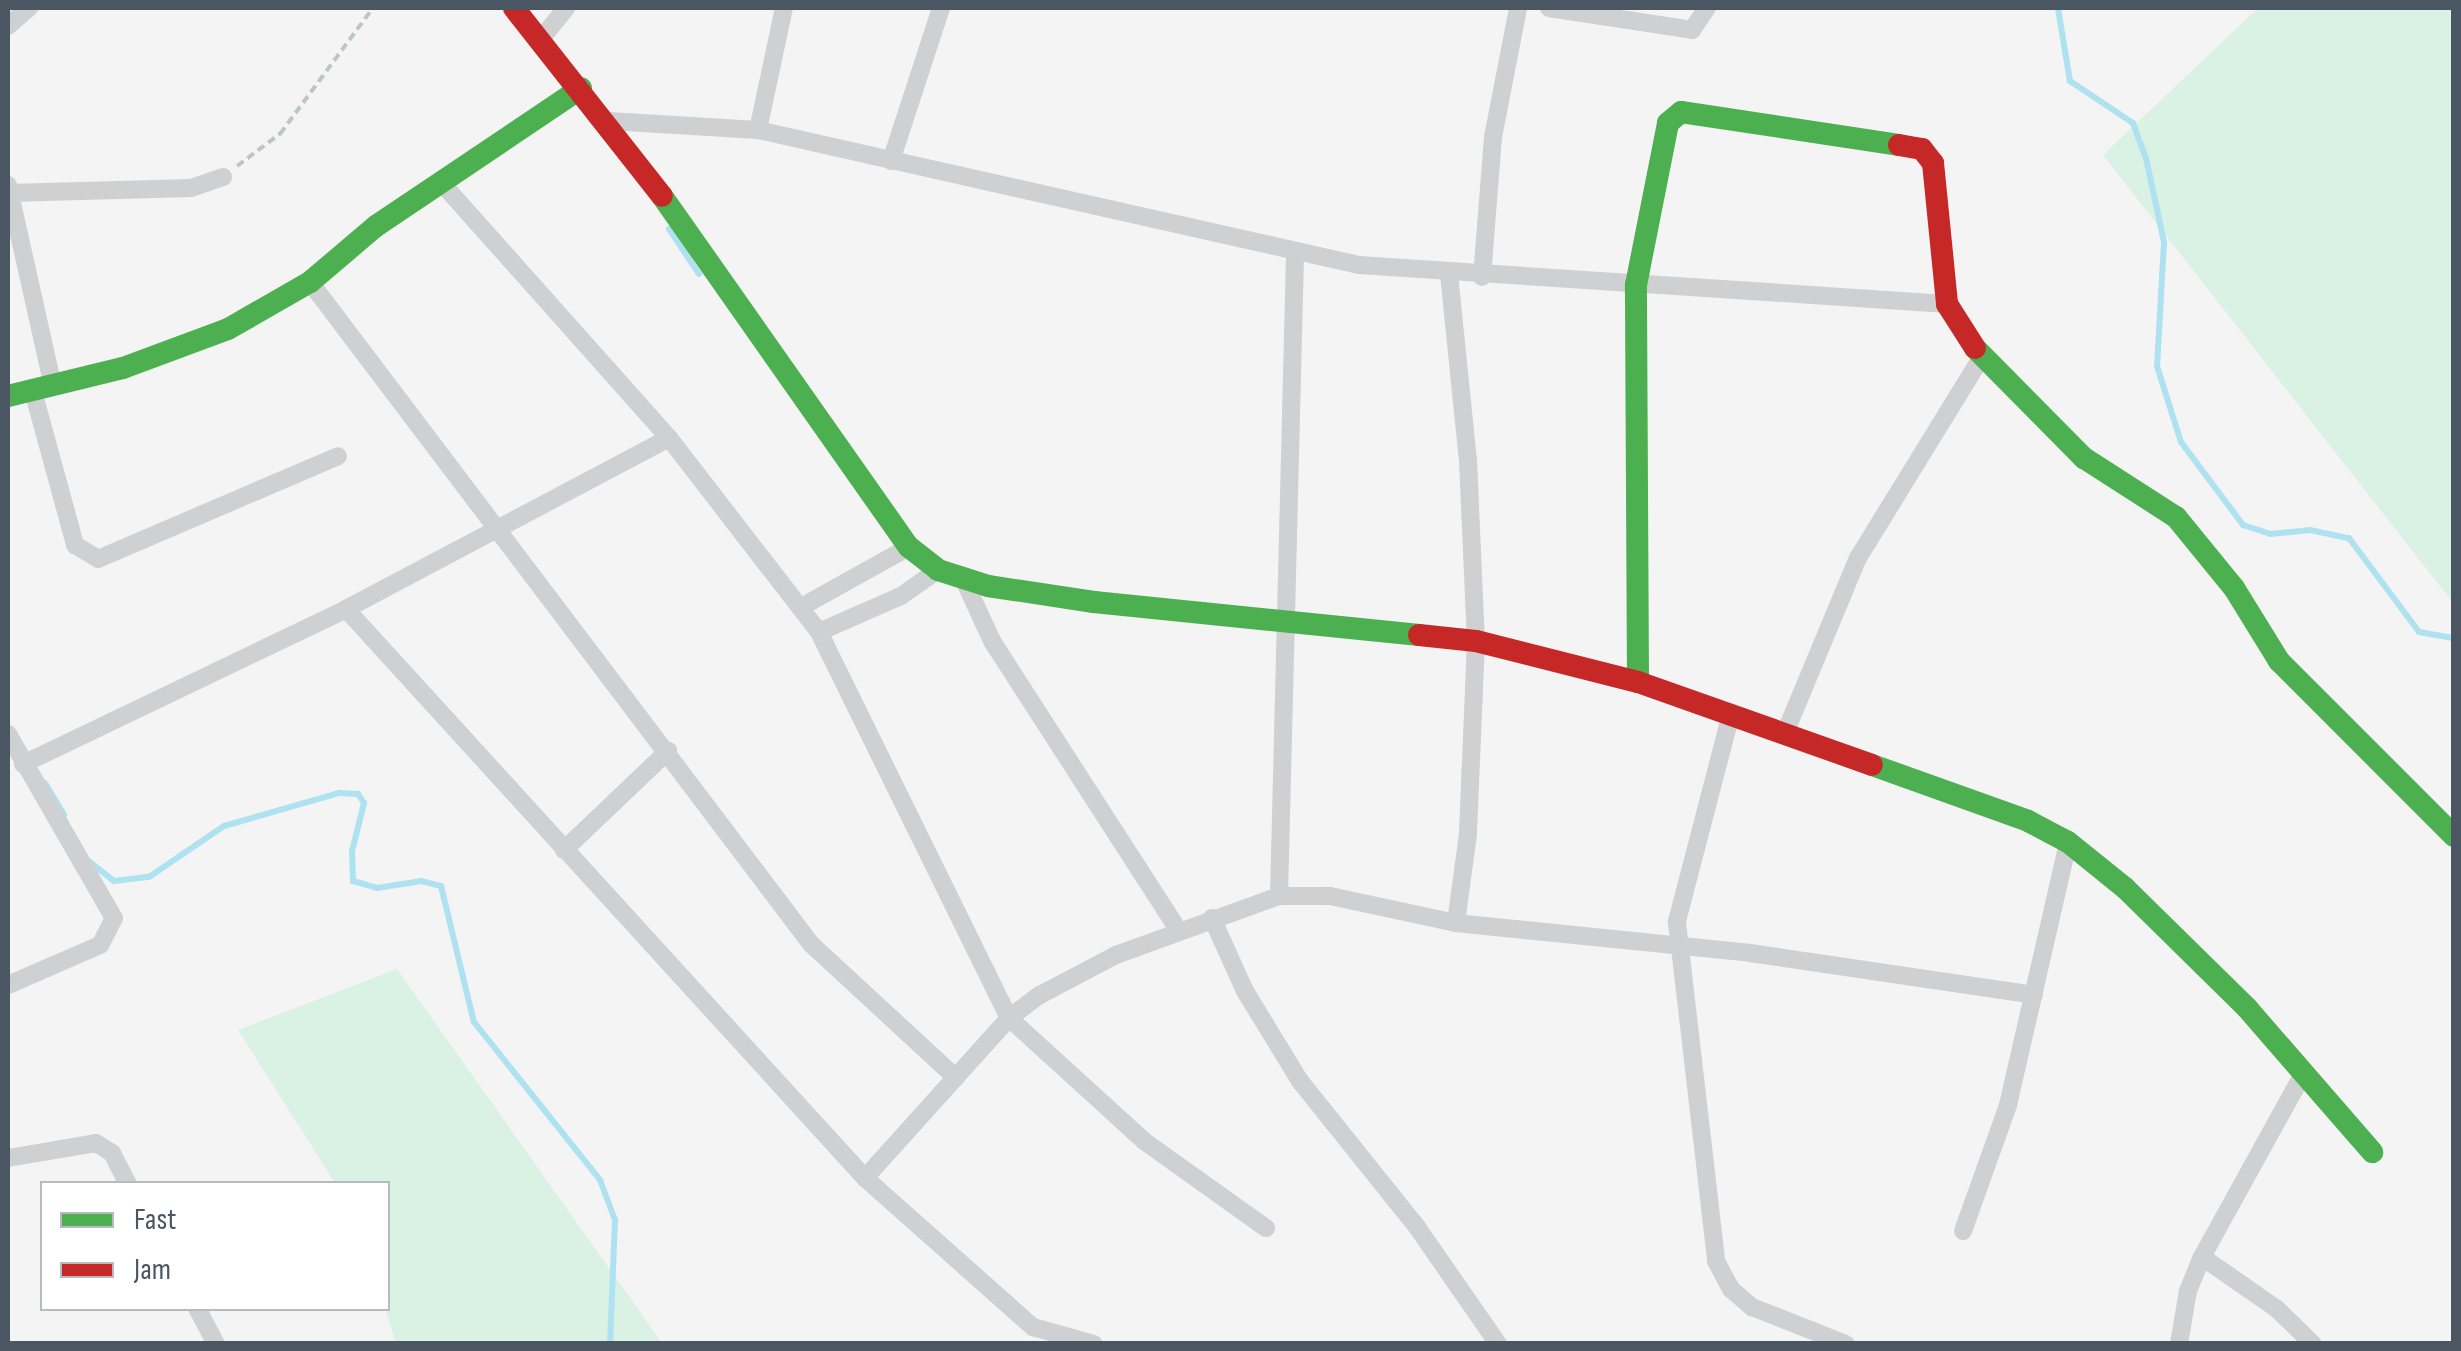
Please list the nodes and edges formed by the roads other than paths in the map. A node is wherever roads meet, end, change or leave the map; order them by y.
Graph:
1 (29, 8) edge
2 (514, 8) edge
3 (566, 8) edge
4 (784, 8) edge
5 (941, 8) edge
6 (1518, 8) edge
7 (1549, 8) edge
8 (1708, 8) edge
9 (8, 26) edge
10 (541, 39) junction
11 (581, 88) junction
12 (609, 121) junction
13 (758, 130) junction
14 (891, 161) junction
15 (223, 177) road end
16 (440, 181) junction
17 (9, 190) edge
18 (1295, 253) junction
19 (1449, 274) junction
20 (1482, 277) junction
21 (310, 282) junction
22 (1636, 285) junction
23 (1947, 304) junction
24 (1981, 358) junction
25 (42, 388) junction
26 (8, 396) edge
27 (670, 438) junction
28 (338, 456) dead end
29 (499, 532) junction
30 (908, 547) junction
31 (938, 570) junction
32 (964, 580) junction
33 (804, 606) junction
34 (346, 609) junction
35 (1287, 621) junction
36 (819, 632) junction
37 (1476, 641) junction
38 (1638, 682) junction
39 (1731, 714) junction
40 (1785, 733) junction
41 (8, 734) edge
42 (668, 752) junction
43 (23, 764) junction
44 (2454, 836) edge
45 (2068, 842) junction
46 (564, 850) junction
47 (1280, 896) junction
48 (1212, 918) junction
49 (1456, 922) junction
50 (1179, 931) junction
51 (1679, 949) junction
52 (8, 984) edge
53 (2034, 995) junction
54 (1009, 1018) junction
55 (2302, 1076) junction
56 (956, 1078) junction
57 (2372, 1152) dead end
58 (8, 1158) edge
59 (865, 1178) junction
60 (126, 1181) edge
61 (1266, 1228) dead end
62 (1963, 1231) dead end
63 (2202, 1257) junction
64 (199, 1311) edge
65 (216, 1344) edge
66 (1094, 1344) edge
67 (1498, 1344) edge
68 (1846, 1344) edge
69 (2179, 1344) edge
70 (2313, 1344) edge

1 - 9 street
2 - 10 street
3 - 10 street
4 - 13 street
5 - 14 street
6 - 20 street
7 - 8 street
10 - 11 street
11 - 12 street
11 - 16 street
12 - 13 street
12 - 30 street
13 - 14 street
14 - 18 street
15 - 17 street
16 - 21 street
16 - 27 street
17 - 25 street
18 - 19 street
18 - 35 street
19 - 20 street
19 - 37 street
20 - 22 street
21 - 25 street
21 - 29 street
22 - 23 street
22 - 23 street
22 - 38 street
23 - 24 street
24 - 40 street
24 - 44 street
25 - 26 street
25 - 28 street
27 - 29 street
27 - 33 street
29 - 34 street
29 - 42 street
30 - 31 street
30 - 33 street
31 - 32 street
31 - 36 street
32 - 35 street
32 - 50 street
33 - 36 street
34 - 43 street
34 - 46 street
35 - 37 street
35 - 47 street
36 - 54 street
37 - 38 street
37 - 49 street
38 - 39 street
39 - 40 street
39 - 51 street
40 - 45 street
41 - 43 street
42 - 46 street
42 - 56 street
43 - 52 street
45 - 53 street
45 - 55 street
46 - 59 street
47 - 48 street
47 - 49 street
48 - 50 street
48 - 67 street
49 - 51 street
50 - 54 street
51 - 53 street
51 - 68 street
53 - 62 street
54 - 56 street
54 - 61 street
55 - 57 street
55 - 63 street
56 - 59 street
58 - 60 street
59 - 66 street
63 - 69 street
63 - 70 street
64 - 65 street

